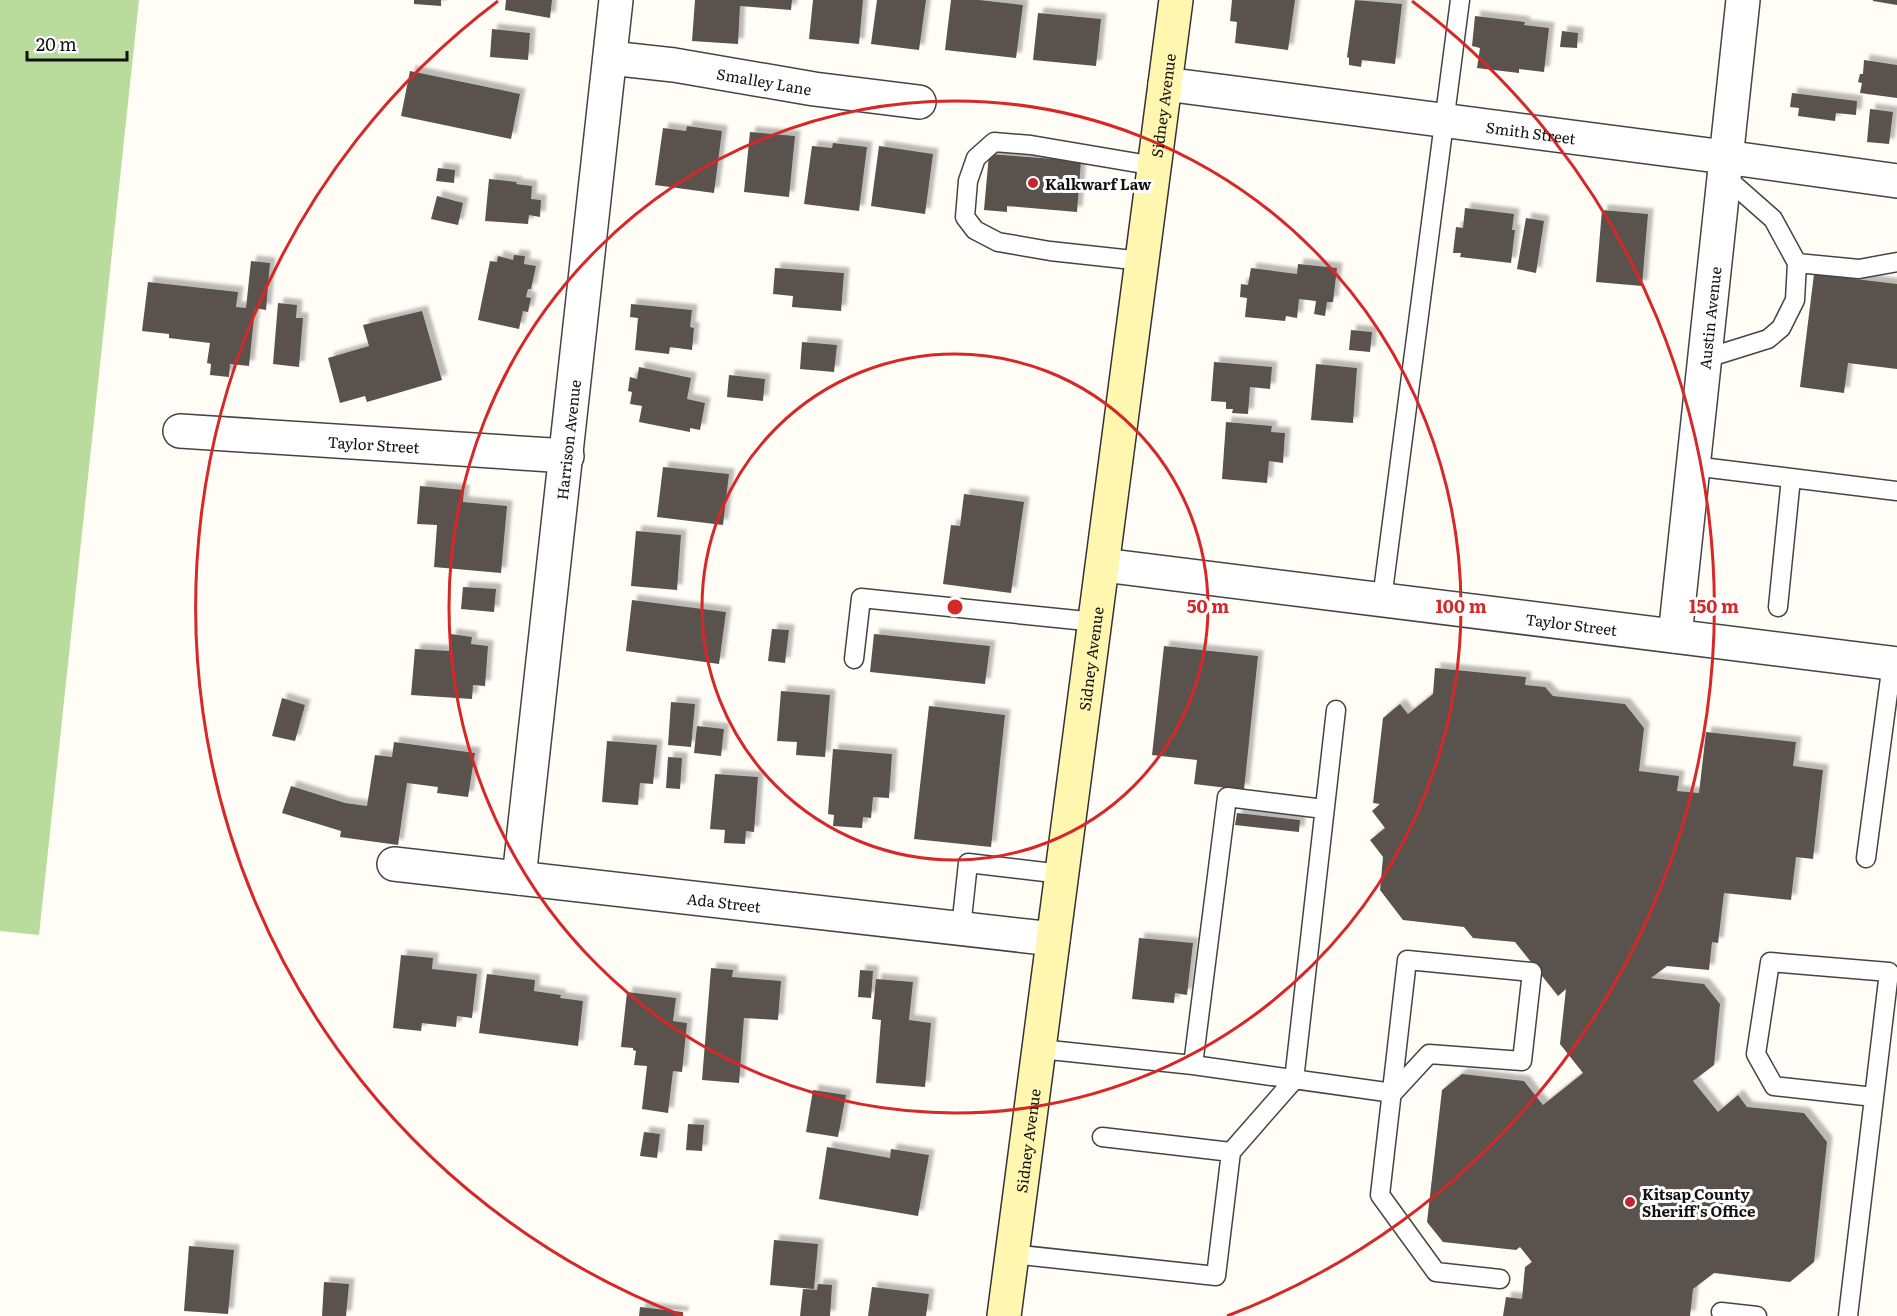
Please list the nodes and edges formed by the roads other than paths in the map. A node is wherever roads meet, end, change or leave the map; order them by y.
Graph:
1 (616, 0) edge
2 (1176, 0) edge
3 (1460, 0) edge
4 (1743, 0) edge
5 (610, 58) junction
6 (1165, 84) junction
7 (919, 102) dead end
8 (1443, 120) junction
9 (1155, 166) junction
10 (1724, 166) junction
11 (1897, 181) edge
12 (1143, 261) junction
13 (1897, 262) edge
14 (1797, 263) junction
15 (1704, 359) junction
16 (180, 431) dead end
17 (567, 456) junction
18 (1693, 466) junction
19 (1791, 478) junction
20 (1897, 492) edge
21 (1103, 565) junction
22 (1382, 599) junction
23 (1778, 607) dead end
24 (1096, 622) junction
25 (1675, 636) junction
26 (854, 659) dead end
27 (1894, 663) edge
28 (1336, 710) dead end
29 (1324, 809) junction
30 (1866, 858) dead end
31 (394, 864) dead end
32 (1062, 874) junction
33 (519, 878) junction
34 (961, 928) junction
35 (1053, 939) junction
36 (1893, 974) edge
37 (1040, 1049) junction
38 (1193, 1065) junction
39 (1294, 1080) junction
40 (1393, 1093) junction
41 (1874, 1097) junction
42 (1102, 1137) dead end
43 (1231, 1152) junction
44 (1012, 1254) junction
45 (1500, 1279) dead end
46 (1721, 1312) dead end
47 (1004, 1316) edge
48 (1757, 1316) edge
49 (1848, 1316) edge

1 - 5 street, Harrison Avenue
2 - 6 main road, Sidney Avenue
3 - 8 lane
4 - 10 street, Austin Avenue
5 - 7 street, Smalley Lane
5 - 17 street, Harrison Avenue
6 - 8 street, Smith Street
6 - 9 main road, Sidney Avenue
8 - 10 street, Smith Street
8 - 22 lane
9 - 12 main road, Sidney Avenue
9 - 12 lane
10 - 11 street, Smith Street
10 - 14 lane
10 - 15 street, Austin Avenue
12 - 21 main road, Sidney Avenue
13 - 14 lane
14 - 15 lane
15 - 18 street, Austin Avenue
16 - 17 street, Taylor Street
17 - 33 street, Harrison Avenue
18 - 19 lane
18 - 25 street, Austin Avenue
19 - 20 lane
19 - 23 lane
21 - 22 street, Taylor Street
21 - 24 main road, Sidney Avenue
22 - 25 street, Taylor Street
24 - 26 lane
24 - 32 main road, Sidney Avenue
25 - 27 street, Taylor Street
27 - 30 lane
28 - 29 lane
29 - 38 lane
29 - 39 lane
31 - 33 street, Ada Street
32 - 34 lane
32 - 35 main road, Sidney Avenue
33 - 34 street, Ada Street
34 - 35 street, Ada Street
35 - 37 main road, Sidney Avenue
36 - 41 lane
36 - 41 lane
37 - 38 lane
37 - 44 main road, Sidney Avenue
38 - 39 lane
39 - 40 lane
39 - 43 lane
40 - 40 lane
40 - 45 lane
41 - 49 lane
42 - 43 lane
43 - 44 lane
44 - 47 main road, Sidney Avenue
46 - 48 lane

